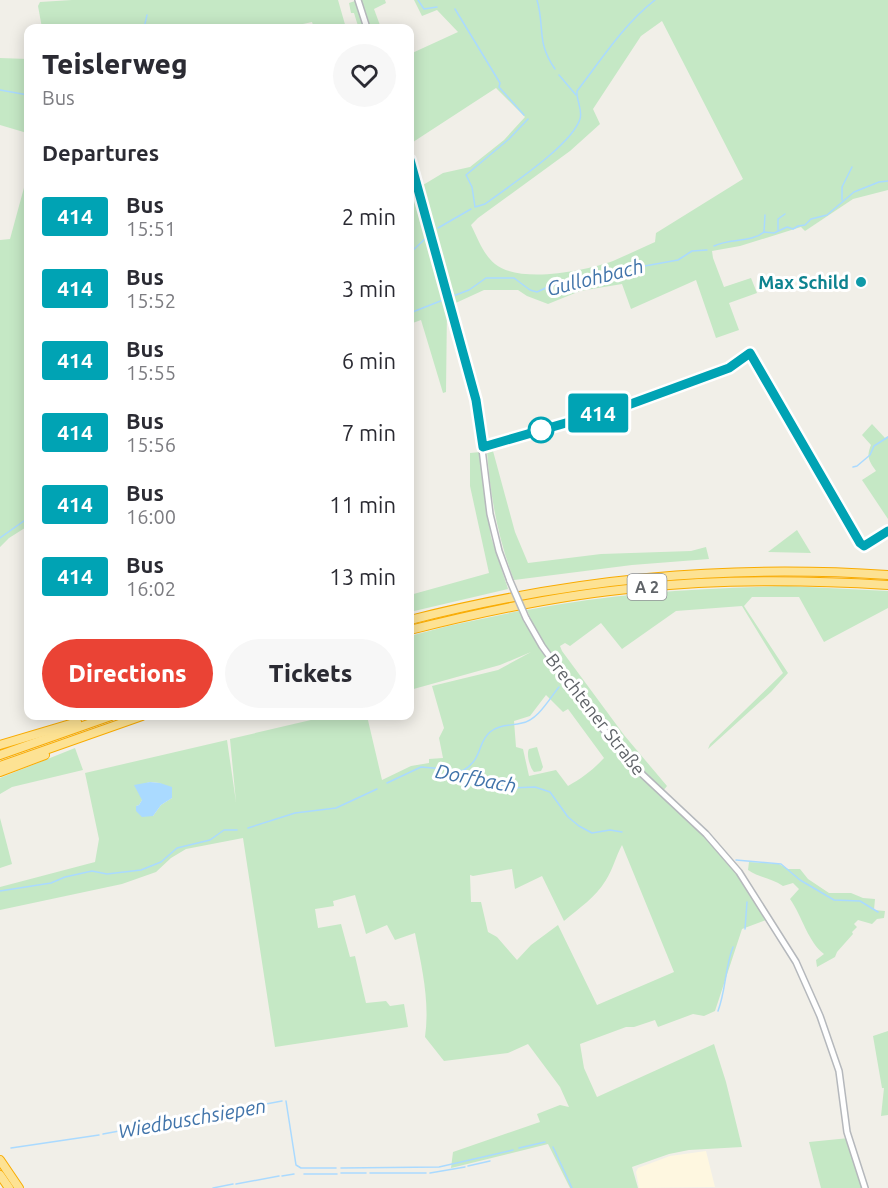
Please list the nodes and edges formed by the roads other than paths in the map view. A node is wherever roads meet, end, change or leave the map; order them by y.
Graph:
1 (358, 0) edge
2 (366, 24) edge
3 (414, 175) edge
4 (888, 575) edge
5 (888, 585) edge
6 (414, 619) edge
7 (414, 629) edge
8 (87, 720) edge
9 (98, 720) edge
10 (130, 720) edge
11 (83, 736) junction
12 (0, 745) edge
13 (0, 754) edge
14 (0, 766) edge
15 (0, 772) edge
16 (0, 1160) edge
17 (0, 1175) edge
18 (9, 1188) edge
19 (19, 1188) edge
20 (865, 1188) edge

1 - 2 street
3 - 20 street, Brechtener Straße, bridge
4 - 6 highway, A 2
5 - 7 highway, A 2
8 - 12 highway
9 - 13 highway
10 - 11 highway
11 - 14 highway
11 - 15 highway
16 - 19 highway
17 - 18 highway

